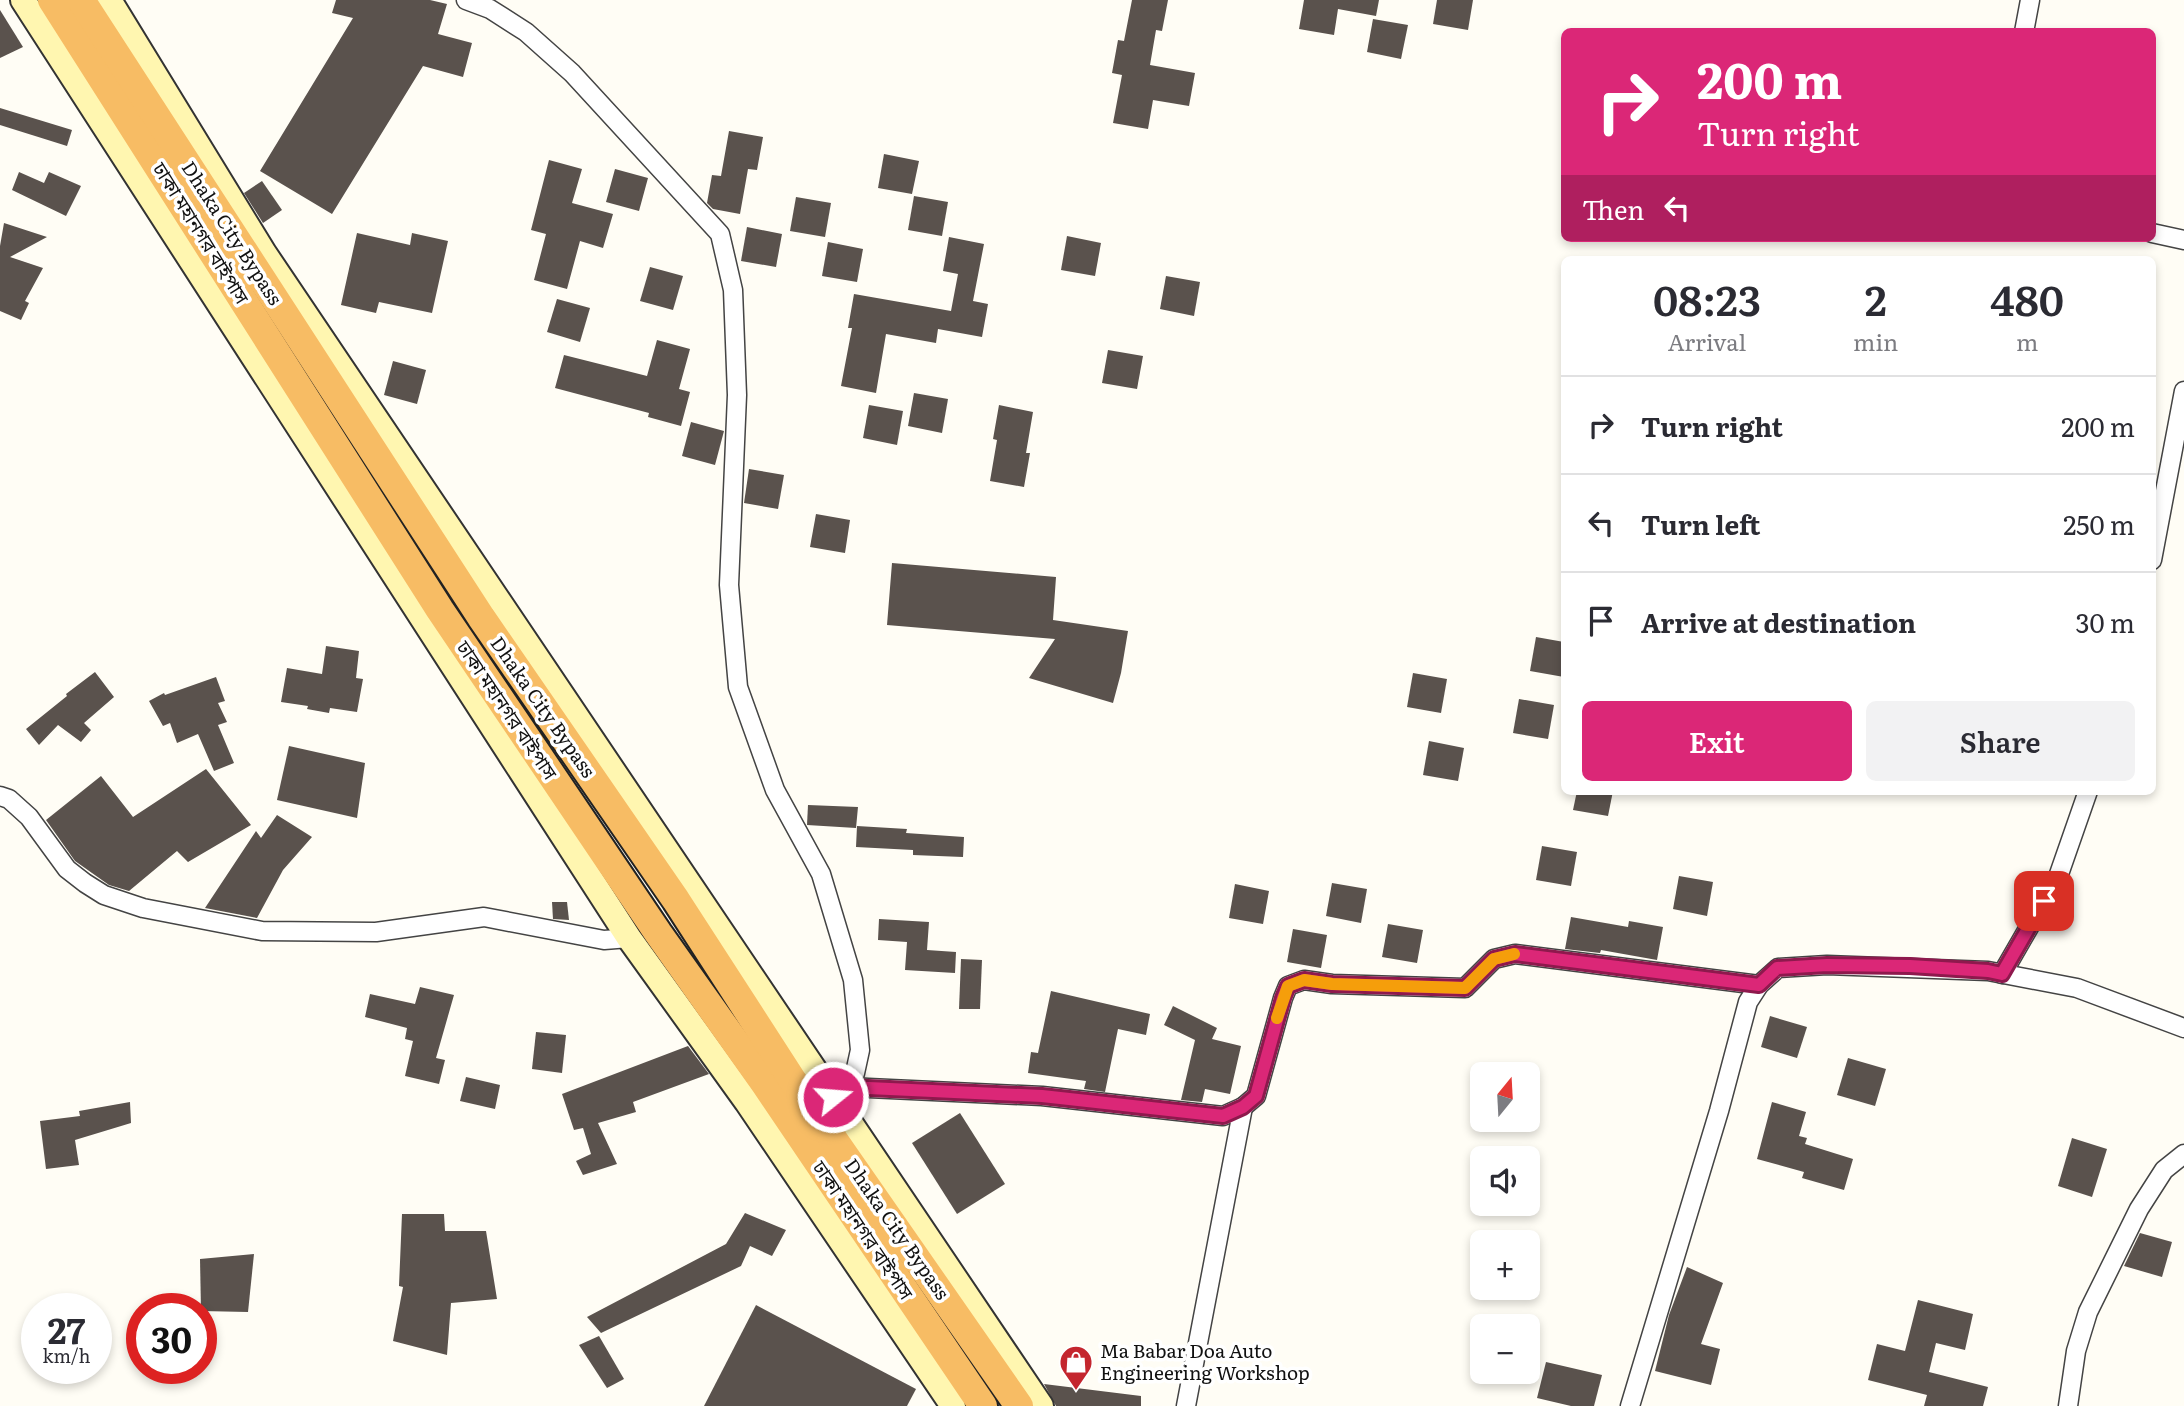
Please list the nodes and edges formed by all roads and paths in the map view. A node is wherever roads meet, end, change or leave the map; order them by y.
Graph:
1 (23, 0) edge
2 (52, 0) edge
3 (81, 0) edge
4 (109, 0) edge
5 (466, 0) edge
6 (2030, 0) edge
7 (2025, 28) edge
8 (2156, 234) edge
9 (2184, 240) edge
10 (2184, 391) edge
11 (2156, 539) edge
12 (2087, 795) edge
13 (0, 796) edge
14 (629, 938) junction
15 (2002, 974) junction
16 (1759, 985) junction
17 (2184, 1028) edge
18 (840, 1092) junction
19 (1243, 1107) junction
20 (2184, 1154) edge
21 (953, 1406) edge
22 (983, 1406) edge
23 (1019, 1406) edge
24 (1041, 1406) edge
25 (1186, 1406) edge
26 (1630, 1406) edge
27 (2068, 1406) edge

1 - 14 main road
2 - 22 highway, ঢাকা মহানগর বাইপাস
3 - 23 highway, Dhaka City Bypass
4 - 18 main road
5 - 18 street
6 - 7 street
8 - 9 street
10 - 11 street
12 - 15 street
13 - 14 street
14 - 21 main road
15 - 16 street
15 - 17 street
16 - 19 street
16 - 26 street
18 - 19 street
18 - 24 main road
19 - 25 street
20 - 27 street

